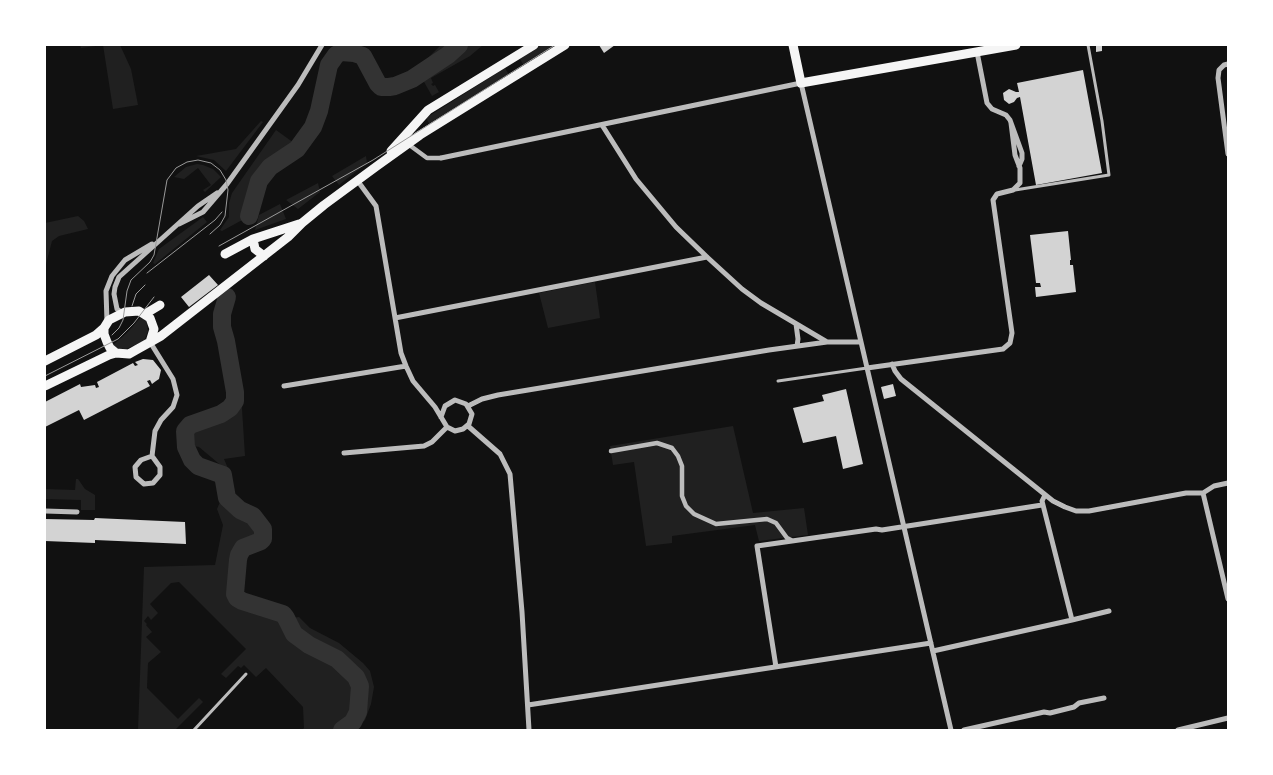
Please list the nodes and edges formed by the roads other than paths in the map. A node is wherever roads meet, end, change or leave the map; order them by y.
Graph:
1 (322, 45) edge
2 (534, 45) edge
3 (565, 45) edge
4 (793, 45) edge
5 (1016, 45) edge
6 (1088, 45) edge
7 (977, 52) junction
8 (1228, 64) edge
9 (801, 83) junction
10 (602, 125) junction
11 (406, 141) junction
12 (1228, 154) edge
13 (441, 158) joint
14 (357, 180) junction
15 (1013, 190) junction
16 (302, 223) junction
17 (254, 239) junction
18 (157, 242) junction
19 (225, 254) dead end
20 (264, 256) junction
21 (707, 258) junction
22 (160, 304) dead end
23 (122, 313) junction
24 (145, 314) junction
25 (395, 318) junction
26 (796, 324) junction
27 (106, 326) junction
28 (150, 342) junction
29 (827, 342) junction
30 (861, 342) junction
31 (797, 346) junction
32 (116, 353) junction
33 (45, 361) edge
34 (892, 364) junction
35 (406, 366) junction
36 (867, 368) junction
37 (778, 381) dead end
38 (45, 386) edge
39 (284, 386) dead end
40 (468, 406) junction
41 (442, 417) junction
42 (468, 426) junction
43 (447, 427) junction
44 (611, 451) dead end
45 (344, 454) dead end
46 (152, 456) junction
47 (1228, 483) edge
48 (1203, 493) junction
49 (1045, 495) junction
50 (1042, 504) junction
51 (45, 512) edge
52 (77, 512) dead end
53 (905, 526) junction
54 (791, 540) junction
55 (1228, 599) edge
56 (1109, 611) dead end
57 (1072, 620) junction
58 (931, 643) junction
59 (933, 651) junction
60 (776, 667) junction
61 (246, 674) dead end
62 (1104, 698) dead end
63 (528, 705) junction
64 (1228, 718) edge
65 (194, 730) edge
66 (529, 730) edge
67 (951, 730) edge
68 (964, 730) edge
69 (1178, 730) edge

1 - 18 street
2 - 11 main road
3 - 11 main road
4 - 9 main road
5 - 7 main road
6 - 15 lane
7 - 9 main road
7 - 15 street
8 - 12 street
9 - 10 street
9 - 30 street
10 - 13 street
10 - 21 street
11 - 13 street
11 - 14 main road
14 - 16 main road
14 - 25 street
15 - 34 street
16 - 17 main road
16 - 20 main road
17 - 19 main road
17 - 20 main road
18 - 23 street
18 - 27 street
20 - 28 main road
21 - 25 street
21 - 26 street
22 - 24 main road
23 - 24 main road
23 - 27 main road
24 - 28 main road
25 - 35 street
26 - 29 street
26 - 31 street
27 - 32 main road
27 - 33 main road
28 - 32 main road
28 - 46 street
29 - 30 street
29 - 31 street
30 - 36 street
31 - 40 street
32 - 38 main road
34 - 36 street
34 - 49 street
35 - 39 street
35 - 41 street
36 - 37 lane
36 - 53 street
40 - 41 street
40 - 42 street
41 - 43 street
42 - 43 street
42 - 63 street
43 - 45 street
44 - 54 street
46 - 46 street
47 - 48 street
48 - 49 street
48 - 55 street
49 - 50 street
50 - 53 street
50 - 57 street
51 - 52 street
53 - 54 street
53 - 58 street
54 - 60 street
56 - 57 street
57 - 59 street
58 - 59 street
58 - 60 street
59 - 67 street
60 - 63 street
61 - 65 lane
62 - 68 street
63 - 66 street
64 - 69 street

